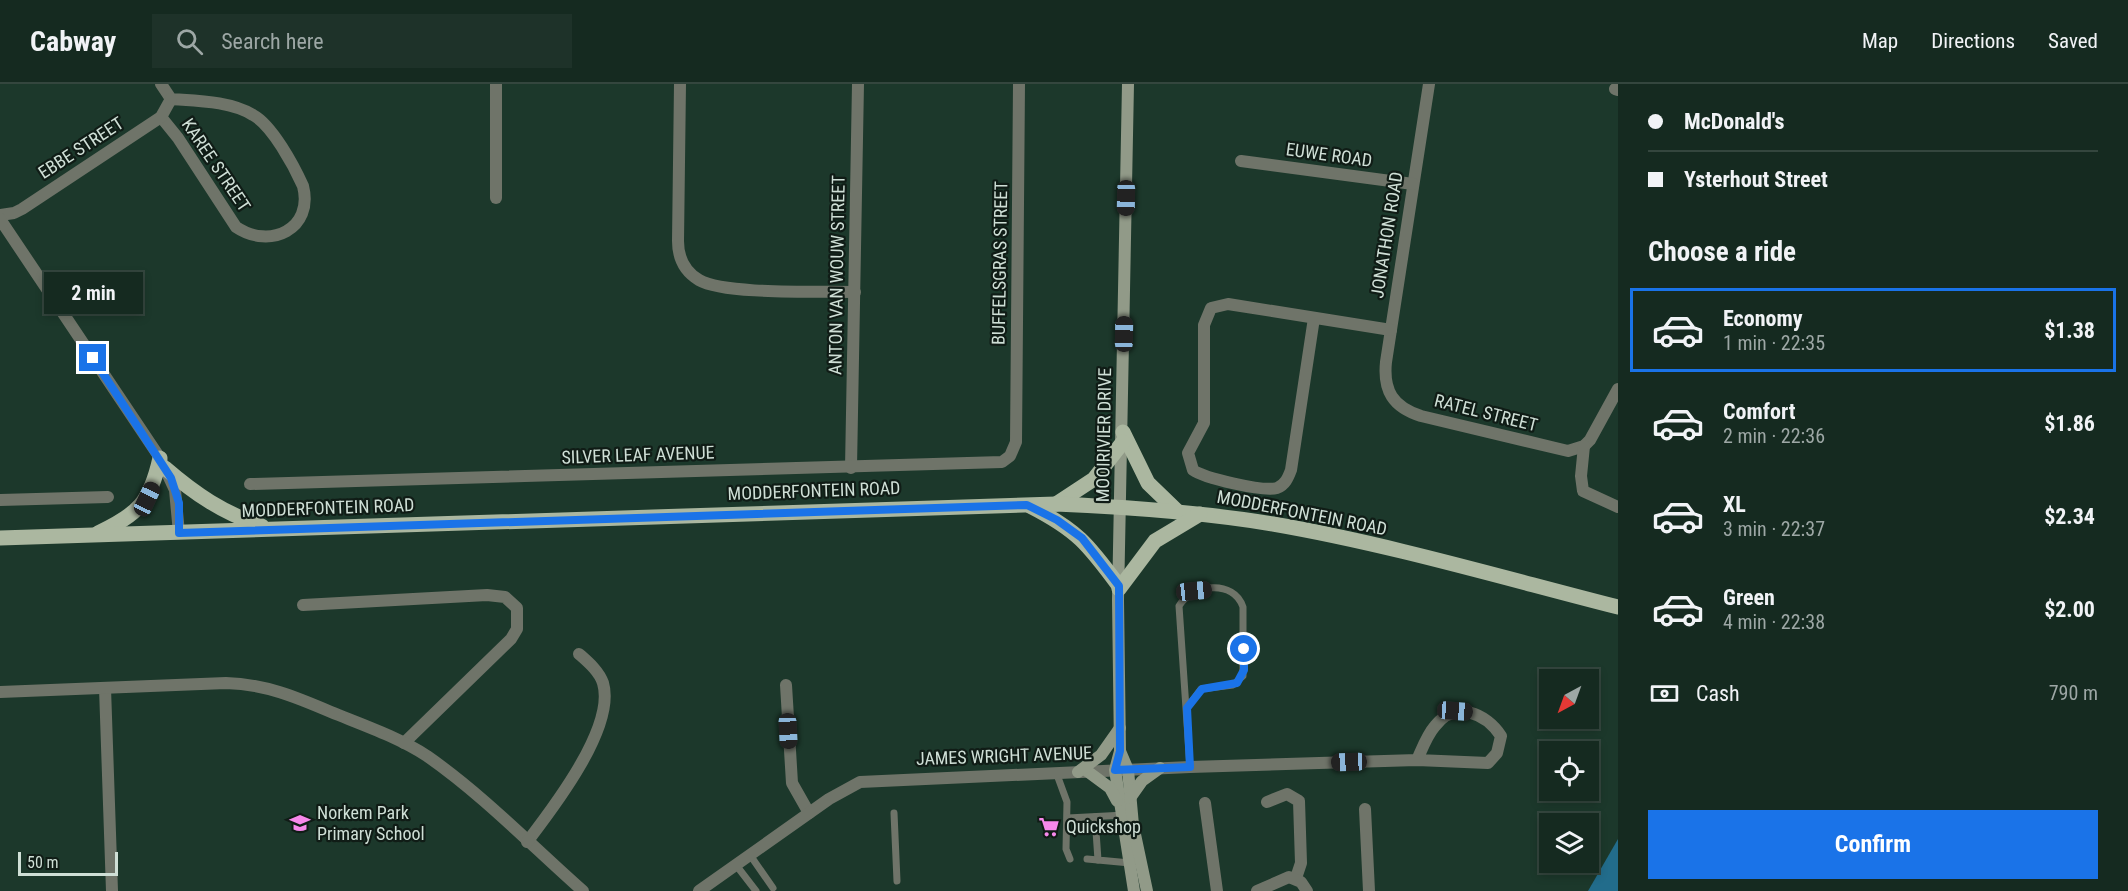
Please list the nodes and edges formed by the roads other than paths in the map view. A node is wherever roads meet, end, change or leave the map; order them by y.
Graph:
1 (161, 84) edge
2 (496, 84) edge
3 (680, 84) edge
4 (858, 84) edge
5 (1020, 84) edge
6 (1128, 84) edge
7 (1429, 84) edge
8 (171, 99) junction
9 (161, 117) junction
10 (1241, 161) dead end
11 (1413, 184) junction
12 (496, 198) dead end
13 (0, 217) edge
14 (855, 292) junction
15 (1314, 318) junction
16 (1391, 330) junction
17 (1618, 389) edge
18 (1388, 391) joint
19 (1123, 437) junction
20 (1016, 442) joint
21 (1584, 446) junction
22 (162, 463) junction
23 (851, 468) junction
24 (250, 484) dead end
25 (108, 497) dead end
26 (0, 500) edge
27 (1056, 504) junction
28 (1027, 505) junction
29 (1120, 507) junction
30 (1618, 507) edge
31 (1177, 511) junction
32 (1200, 514) junction
33 (273, 530) junction
34 (179, 533) junction
35 (92, 536) junction
36 (0, 538) edge
37 (1119, 587) junction
38 (303, 605) dead end
39 (1618, 607) edge
40 (579, 654) dead end
41 (786, 685) dead end
42 (105, 688) junction
43 (0, 692) edge
44 (1187, 708) junction
45 (1120, 728) junction
46 (404, 743) junction
47 (1417, 760) junction
48 (1190, 767) junction
49 (1160, 768) junction
50 (1121, 770) junction
51 (1056, 772) junction
52 (1083, 772) junction
53 (1130, 798) junction
54 (1268, 802) dead end
55 (1204, 803) dead end
56 (1365, 809) dead end
57 (1124, 812) junction
58 (809, 813) junction
59 (894, 813) dead end
60 (1095, 817) junction
61 (1068, 818) junction
62 (527, 842) junction
63 (750, 855) junction
64 (1070, 859) dead end
65 (1087, 859) dead end
66 (1098, 860) junction
67 (1128, 862) junction
68 (736, 865) junction
69 (1141, 865) junction
70 (1296, 878) junction
71 (897, 881) dead end
72 (773, 888) dead end
73 (112, 891) edge
74 (583, 891) edge
75 (699, 891) edge
76 (756, 891) edge
77 (1134, 891) edge
78 (1147, 891) edge
79 (1217, 891) edge
80 (1257, 891) edge
81 (1307, 891) edge
82 (1369, 891) edge

1 - 8 street, KAREE STREET
2 - 12 street
3 - 14 street
4 - 14 street, ANTON VAN WOUW STREET
5 - 20 street, BUFFELSGRAS STREET
6 - 19 street, MOOIRIVIER DRIVE
7 - 11 street, JONATHON ROAD
8 - 9 street, EBBE STREET
8 - 9 street, KAREE STREET
9 - 13 street, EBBE STREET
10 - 11 street, EUWE ROAD
11 - 16 street, JONATHON ROAD
13 - 22 street
14 - 23 street, ANTON VAN WOUW STREET
15 - 15 street
15 - 16 street
16 - 18 street, JONATHON ROAD
17 - 21 street
18 - 21 street, RATEL STREET
19 - 27 main road
19 - 29 street, MOOIRIVIER DRIVE
19 - 31 main road
20 - 23 street, SILVER LEAF AVENUE
21 - 30 street
22 - 33 main road
22 - 34 street
22 - 35 main road
23 - 24 street, SILVER LEAF AVENUE
25 - 26 street
27 - 28 main road, MODDERFONTEIN ROAD
27 - 29 main road, MODDERFONTEIN ROAD
28 - 33 main road, MODDERFONTEIN ROAD
28 - 37 main road
29 - 31 main road, MODDERFONTEIN ROAD
29 - 37 street, MOOIRIVIER DRIVE
31 - 32 main road, MODDERFONTEIN ROAD
32 - 37 main road
32 - 39 main road, MODDERFONTEIN ROAD
33 - 34 main road, MODDERFONTEIN ROAD
34 - 35 main road, MODDERFONTEIN ROAD
35 - 36 main road, MODDERFONTEIN ROAD
37 - 45 street, MOOIRIVIER DRIVE
38 - 46 street
40 - 62 street
41 - 58 street
42 - 43 street
42 - 46 street
42 - 73 street
44 - 44 lane
44 - 48 lane
45 - 50 street, MOOIRIVIER DRIVE
45 - 52 street
46 - 62 street
47 - 47 street, JAMES WRIGHT AVENUE
47 - 48 street, JAMES WRIGHT AVENUE
48 - 49 street, JAMES WRIGHT AVENUE
49 - 50 street, JAMES WRIGHT AVENUE
49 - 53 street
50 - 52 street, JAMES WRIGHT AVENUE
50 - 53 street, MOOIRIVIER DRIVE
50 - 57 street, MOOIRIVIER DRIVE
51 - 52 street, JAMES WRIGHT AVENUE
51 - 58 street, JAMES WRIGHT AVENUE
51 - 61 lane
52 - 57 street
53 - 57 street, MOOIRIVIER DRIVE
54 - 70 street
55 - 79 street
56 - 82 street
57 - 60 lane
57 - 67 street, MOOIRIVIER DRIVE
57 - 69 street, MOOIRIVIER DRIVE
58 - 63 street, JAMES WRIGHT AVENUE
59 - 71 lane
60 - 61 lane
60 - 66 lane
61 - 64 lane
62 - 74 street
63 - 68 street, JAMES WRIGHT AVENUE
63 - 72 lane
65 - 66 lane
66 - 67 lane
67 - 69 lane
67 - 77 street, MOOIRIVIER DRIVE
68 - 75 street, JAMES WRIGHT AVENUE
68 - 76 lane
69 - 78 street, MOOIRIVIER DRIVE
70 - 80 street
70 - 81 street

